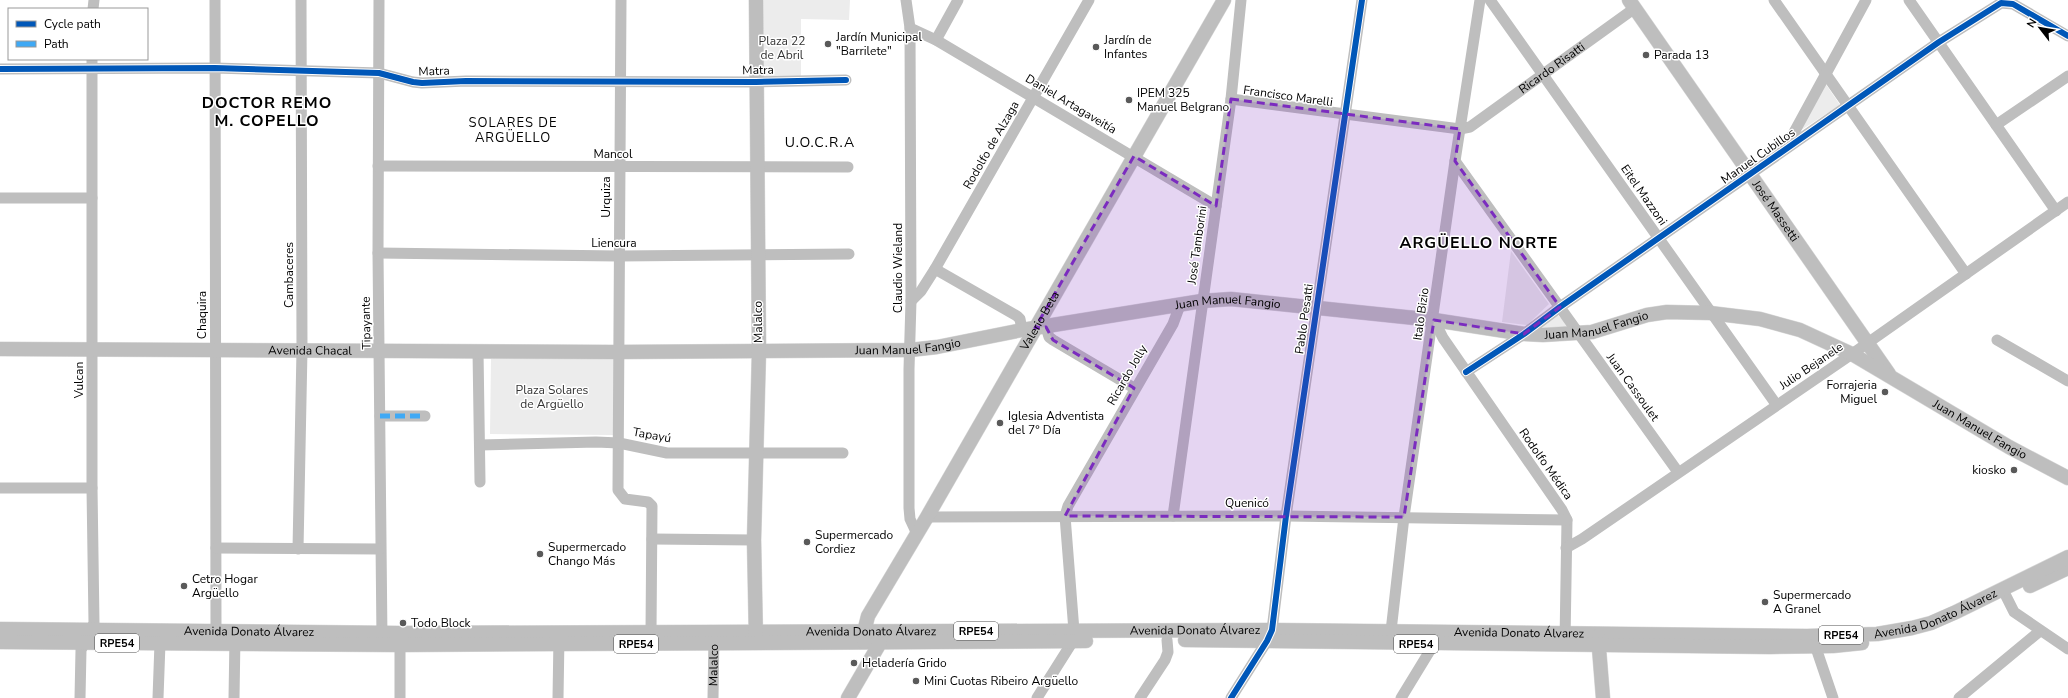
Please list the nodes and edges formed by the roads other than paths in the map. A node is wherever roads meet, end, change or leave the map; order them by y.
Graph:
1 (215, 0) edge
2 (301, 0) edge
3 (379, 0) edge
4 (621, 0) edge
5 (756, 0) edge
6 (906, 0) edge
7 (958, 0) edge
8 (1090, 0) edge
9 (1224, 0) edge
10 (1240, 0) edge
11 (1362, 0) edge
12 (1480, 0) edge
13 (1490, 0) edge
14 (1774, 0) edge
15 (1866, 0) edge
16 (1909, 0) edge
17 (1634, 3) edge
18 (910, 28) junction
19 (2068, 36) edge
20 (936, 40) junction
21 (1939, 42) junction
22 (92, 64) edge
23 (216, 68) junction
24 (0, 69) edge
25 (301, 71) junction
26 (379, 72) junction
27 (1826, 73) junction
28 (1543, 75) junction
29 (2068, 76) edge
30 (846, 80) dead end
31 (620, 81) junction
32 (756, 82) junction
33 (1034, 97) junction
34 (1231, 99) junction
35 (1849, 106) junction
36 (1344, 114) junction
37 (1996, 125) junction
38 (1460, 129) junction
39 (1784, 151) junction
40 (1134, 156) junction
41 (1455, 160) junction
42 (378, 166) junction
43 (619, 167) junction
44 (757, 167) junction
45 (848, 167) dead end
46 (1752, 174) junction
47 (0, 198) edge
48 (92, 198) junction
49 (2068, 202) edge
50 (1216, 206) junction
51 (2056, 211) junction
52 (1658, 238) junction
53 (378, 253) junction
54 (850, 254) dead end
55 (758, 255) junction
56 (618, 256) junction
57 (935, 269) junction
58 (1966, 274) junction
59 (1202, 301) junction
60 (911, 302) junction
61 (1180, 305) junction
62 (1560, 307) junction
63 (1317, 308) junction
64 (1710, 313) junction
65 (1434, 320) junction
66 (1034, 328) junction
67 (1524, 334) junction
68 (1579, 334) junction
69 (1997, 340) dead end
70 (1866, 343) junction
71 (92, 348) junction
72 (0, 349) edge
73 (379, 349) junction
74 (215, 350) junction
75 (302, 350) junction
76 (910, 350) junction
77 (478, 351) junction
78 (758, 351) junction
79 (619, 352) junction
80 (1852, 354) junction
81 (1466, 372) junction
82 (1893, 379) junction
83 (2068, 381) edge
84 (1134, 388) junction
85 (1776, 404) junction
86 (380, 416) junction
87 (425, 416) dead end
88 (619, 443) junction
89 (480, 445) junction
90 (756, 452) junction
91 (843, 453) dead end
92 (1678, 472) junction
93 (2066, 474) edge
94 (480, 482) dead end
95 (0, 488) edge
96 (92, 488) junction
97 (1065, 516) junction
98 (1173, 516) junction
99 (1286, 516) junction
100 (1404, 517) junction
101 (927, 518) junction
102 (1566, 520) junction
103 (917, 534) junction
104 (652, 539) junction
105 (754, 540) junction
106 (216, 548) junction
107 (1566, 548) junction
108 (298, 549) junction
109 (380, 549) junction
110 (2068, 557) edge
111 (2066, 573) edge
112 (2006, 596) junction
113 (0, 629) edge
114 (93, 629) junction
115 (216, 631) junction
116 (2040, 631) junction
117 (651, 632) junction
118 (1391, 632) junction
119 (1074, 636) junction
120 (1270, 636) junction
121 (235, 637) junction
122 (879, 637) junction
123 (559, 638) junction
124 (713, 638) junction
125 (756, 638) junction
126 (864, 638) junction
127 (382, 639) junction
128 (400, 639) junction
129 (1565, 639) junction
130 (1598, 639) junction
131 (1167, 640) junction
132 (0, 642) edge
133 (83, 643) junction
134 (160, 643) junction
135 (1434, 644) junction
136 (1815, 645) junction
137 (2068, 649) edge
138 (80, 698) edge
139 (158, 698) edge
140 (234, 698) edge
141 (400, 698) edge
142 (558, 698) edge
143 (713, 698) edge
144 (848, 698) edge
145 (1037, 698) edge
146 (1140, 698) edge
147 (1231, 698) edge
148 (1401, 698) edge
149 (1603, 698) edge
150 (1833, 698) edge
151 (1959, 698) edge

1 - 23 street, Chaquira
2 - 25 street, Cambaceres
3 - 26 street, Tipayante
4 - 31 street, Urquiza
5 - 32 main road, Malalco
6 - 18 street, Claudio Wieland
7 - 20 street
8 - 33 street, Rodolfo de Alzaga
9 - 40 main road, Valerio Beta
10 - 34 street, José Tamborini
11 - 36 street, Pablo Pesatti
12 - 38 street, Italo Bizio
13 - 28 street, Eitel Mazzoni
14 - 27 street
15 - 27 street
16 - 21 street
17 - 28 street, Ricardo Risatti
17 - 46 main road, José Massetti
18 - 20 street, Daniel Artagaveitía
18 - 60 street, Claudio Wieland
19 - 21 street, Manuel Cubillos
20 - 33 street, Daniel Artagaveitía
21 - 35 street, Manuel Cubillos
21 - 37 street
22 - 23 street, Matra
22 - 24 street, Matra
22 - 48 street, Vulcan
23 - 25 street, Matra
23 - 74 street, Chaquira
25 - 26 street, Matra
25 - 75 street, Cambaceres
26 - 31 street, Matra
26 - 42 street, Tipayante
27 - 35 street
27 - 39 street
28 - 38 street, Ricardo Risatti
28 - 52 street, Eitel Mazzoni
29 - 37 street
30 - 32 street, Matra
31 - 32 street, Matra
31 - 43 street, Urquiza
32 - 44 main road, Malalco
33 - 40 street, Daniel Artagaveitía
33 - 57 street, Rodolfo de Alzaga
34 - 36 street, Francisco Marelli
34 - 50 street, José Tamborini
35 - 39 street, Manuel Cubillos
35 - 58 street
36 - 38 street, Francisco Marelli
36 - 63 street, Pablo Pesatti
37 - 51 street
38 - 41 street, Italo Bizio
39 - 46 street, Manuel Cubillos
40 - 50 street, Daniel Artagaveitía
40 - 66 main road, Valerio Beta
41 - 62 street, Juan Cassoulet
41 - 65 street, Italo Bizio
42 - 43 street, Mancol
42 - 53 street, Tipayante
43 - 44 street, Mancol
43 - 56 street, Urquiza
44 - 45 street, Mancol
44 - 55 main road, Malalco
46 - 52 street, Manuel Cubillos
46 - 70 main road, José Massetti
47 - 48 street
48 - 71 street, Vulcan
49 - 51 street, Julio Bejanele
50 - 59 street, José Tamborini
51 - 58 street, Julio Bejanele
52 - 62 street, Manuel Cubillos
52 - 64 street, Eitel Mazzoni
53 - 56 street, Liencura
53 - 73 street, Tipayante
54 - 55 street, Liencura
55 - 56 street, Liencura
55 - 78 main road, Malalco
56 - 79 street, Urquiza
57 - 60 street, Rodolfo de Alzaga
57 - 66 street
58 - 70 street, Julio Bejanele
59 - 61 main road, Juan Manuel Fangio
59 - 63 main road, Juan Manuel Fangio
59 - 98 street, José Tamborini
60 - 76 street, Claudio Wieland
61 - 66 main road, Juan Manuel Fangio
61 - 84 street, Ricardo Jolly
62 - 67 street, Manuel Cubillos
62 - 68 street, Juan Cassoulet
63 - 65 main road, Juan Manuel Fangio
63 - 99 street, Pablo Pesatti
64 - 68 main road, Juan Manuel Fangio
64 - 80 main road, Juan Manuel Fangio
64 - 85 street, Eitel Mazzoni
65 - 67 main road, Juan Manuel Fangio
65 - 81 street, Rodolfo Médica
65 - 100 street, Italo Bizio
66 - 76 main road, Juan Manuel Fangio
66 - 84 street
66 - 101 main road, Valerio Beta
67 - 68 main road, Juan Manuel Fangio
67 - 81 street, Manuel Cubillos
68 - 92 street, Juan Cassoulet
69 - 83 street
70 - 80 street, Julio Bejanele
70 - 82 main road, Juan Manuel Fangio
71 - 72 main road, Avenida Chacal
71 - 74 main road, Avenida Chacal
71 - 96 street, Vulcan
73 - 75 main road, Avenida Chacal
73 - 77 main road, Avenida Chacal
73 - 86 street, Tipayante
74 - 75 main road, Avenida Chacal
74 - 106 street, Chaquira
75 - 108 street, Cambaceres
76 - 78 main road, Juan Manuel Fangio
76 - 103 street, Claudio Wieland
77 - 79 main road, Avenida Chacal
77 - 89 street
78 - 79 main road, Juan Manuel Fangio
78 - 90 main road, Malalco
79 - 88 street, Urquiza
80 - 82 main road, Juan Manuel Fangio
80 - 85 street, Julio Bejanele
81 - 102 street, Rodolfo Médica
82 - 93 main road, Juan Manuel Fangio
84 - 97 street, Ricardo Jolly
85 - 92 street, Julio Bejanele
86 - 87 street
86 - 109 street, Tipayante
88 - 89 street, Tapayú
88 - 90 street, Tapayú
88 - 104 street, Urquiza
89 - 94 street
90 - 91 street, Tapayú
90 - 105 main road, Malalco
92 - 107 street, Julio Bejanele
95 - 96 street
96 - 114 street, Vulcan
97 - 98 street, Quenicó
97 - 101 street, Quenicó
97 - 119 street, Ricardo Jolly
98 - 99 street, Quenicó
99 - 100 street, Quenicó
99 - 120 street, Pablo Pesatti
100 - 102 street, Quenicó
100 - 118 street, Italo Bizio
101 - 103 main road, Valerio Beta
102 - 107 street, Rodolfo Médica
103 - 126 main road, Valerio Beta
104 - 105 street
104 - 117 street
105 - 125 main road, Malalco
106 - 108 street
106 - 115 street, Chaquira
107 - 129 street, Rodolfo Médica
108 - 109 street
109 - 127 street, Tipayante
110 - 130 main road, Avenida Donato Álvarez / RPE54
111 - 112 main road, Avenida Donato Álvarez / RPE54
112 - 116 street
112 - 136 main road, Avenida Donato Álvarez / RPE54
113 - 114 main road, Avenida Donato Álvarez / RPE54
114 - 115 main road, Avenida Donato Álvarez / RPE54
114 - 133 street
115 - 121 main road, Avenida Donato Álvarez / RPE54
116 - 137 street
116 - 151 street
117 - 123 main road, Avenida Donato Álvarez / RPE54
117 - 124 main road, Avenida Donato Álvarez / RPE54
118 - 120 main road, Avenida Donato Álvarez / RPE54
118 - 129 main road, Avenida Donato Álvarez / RPE54
119 - 120 main road, Avenida Donato Álvarez / RPE54
119 - 122 main road, Avenida Donato Álvarez / RPE54
119 - 131 main road, Avenida Donato Álvarez / RPE54
119 - 145 street
120 - 131 main road, Avenida Donato Álvarez / RPE54
120 - 135 main road, Avenida Donato Álvarez / RPE54
120 - 147 street
121 - 127 main road, Avenida Donato Álvarez / RPE54
121 - 134 main road, Avenida Donato Álvarez / RPE54
121 - 140 street
122 - 126 main road, Avenida Donato Álvarez / RPE54
122 - 144 main road
123 - 124 main road, Avenida Donato Álvarez / RPE54
123 - 128 main road, Avenida Donato Álvarez / RPE54
123 - 142 street
124 - 125 main road, Avenida Donato Álvarez / RPE54
124 - 143 street, Malalco
125 - 126 main road, Avenida Donato Álvarez / RPE54
127 - 128 main road, Avenida Donato Álvarez / RPE54
128 - 141 street
129 - 130 main road, Avenida Donato Álvarez / RPE54
129 - 135 main road, Avenida Donato Álvarez / RPE54
130 - 136 main road, Avenida Donato Álvarez / RPE54
130 - 149 main road
131 - 146 street
132 - 133 main road, Avenida Donato Álvarez / RPE54
133 - 134 main road, Avenida Donato Álvarez / RPE54
133 - 138 street
134 - 139 street
135 - 148 street
136 - 150 street

